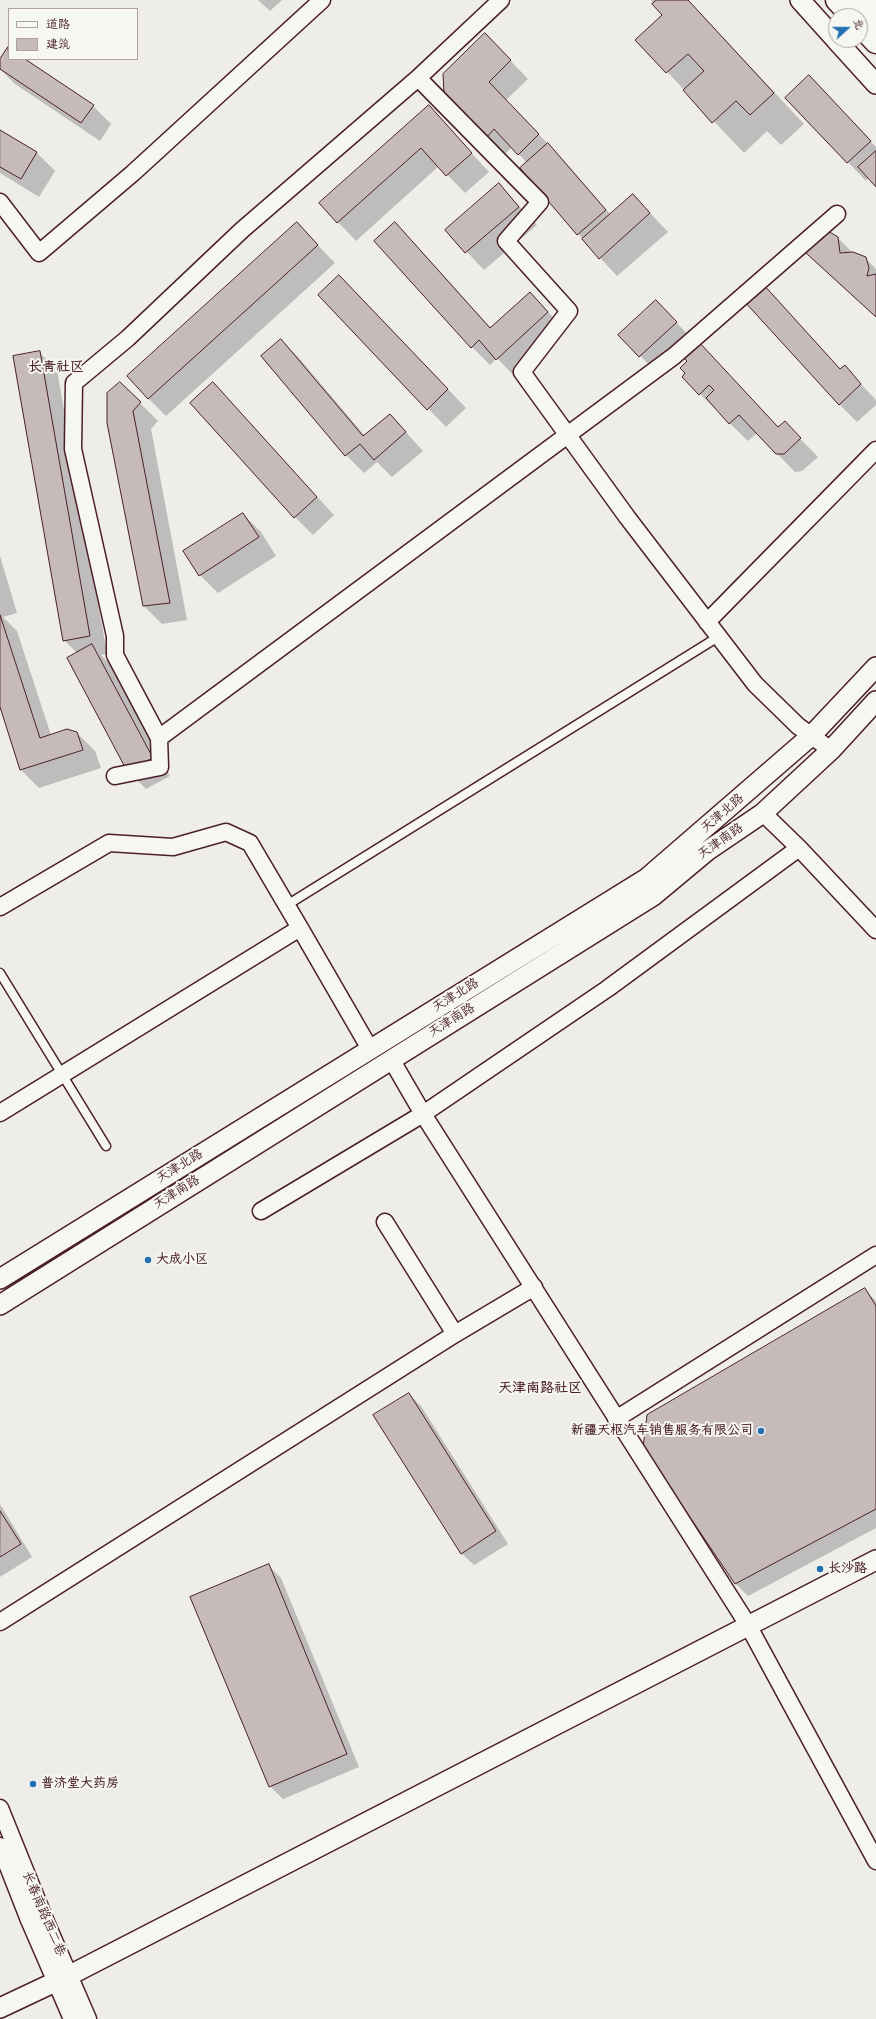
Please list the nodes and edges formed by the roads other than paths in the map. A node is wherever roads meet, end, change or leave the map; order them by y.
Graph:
1 (322, 0) edge
2 (501, 0) edge
3 (800, 0) edge
4 (837, 0) edge
5 (861, 0) edge
6 (844, 8) edge
7 (876, 16) edge
8 (828, 31) edge
9 (868, 34) edge
10 (876, 42) edge
11 (843, 48) edge
12 (418, 78) junction
13 (876, 84) edge
14 (0, 202) edge
15 (837, 214) dead end
16 (568, 435) junction
17 (876, 450) edge
18 (707, 622) junction
19 (718, 637) junction
20 (876, 667) edge
21 (876, 701) edge
22 (811, 736) junction
23 (160, 738) junction
24 (831, 750) junction
25 (115, 776) dead end
26 (763, 813) junction
27 (799, 848) junction
28 (287, 905) junction
29 (0, 907) edge
30 (874, 924) edge
31 (300, 928) junction
32 (0, 972) edge
33 (370, 1049) junction
34 (391, 1058) junction
35 (62, 1075) junction
36 (0, 1113) edge
37 (423, 1114) junction
38 (106, 1146) dead end
39 (261, 1211) dead end
40 (385, 1222) dead end
41 (876, 1255) edge
42 (0, 1279) edge
43 (534, 1287) junction
44 (0, 1306) edge
45 (455, 1334) junction
46 (616, 1419) junction
47 (876, 1560) edge
48 (0, 1622) edge
49 (748, 1625) junction
50 (0, 1808) edge
51 (0, 1846) edge
52 (876, 1861) edge
53 (63, 1978) junction
54 (0, 2008) edge
55 (72, 2019) edge
56 (88, 2019) edge

1 - 14 street
2 - 12 street
3 - 8 street
4 - 6 main road
5 - 7 main road
9 - 10 main road
11 - 13 street
12 - 16 street
12 - 23 street
15 - 16 street
16 - 18 street
16 - 23 street
17 - 18 street
18 - 19 street
19 - 22 street
19 - 28 lane
20 - 22 street, 天津北路
21 - 24 street, 天津南路
22 - 24 street
22 - 33 street, 天津北路
23 - 25 street
24 - 26 street, 天津南路
26 - 27 street
26 - 34 street, 天津南路
27 - 30 street
27 - 37 street
28 - 29 street
28 - 31 street
31 - 33 street
31 - 35 street
32 - 35 lane
33 - 42 street, 天津北路
34 - 37 street
34 - 44 street, 天津南路
35 - 36 street
35 - 38 lane
37 - 39 street
37 - 43 street
40 - 45 street
41 - 46 street
43 - 45 street
43 - 46 street
45 - 48 street
46 - 49 street
47 - 49 street
49 - 52 street
49 - 53 street
50 - 53 street, 长春南路西二巷
51 - 53 street, 长春南路西二巷
53 - 54 street
53 - 55 street, 长春南路西二巷
53 - 56 street, 长春南路西二巷

